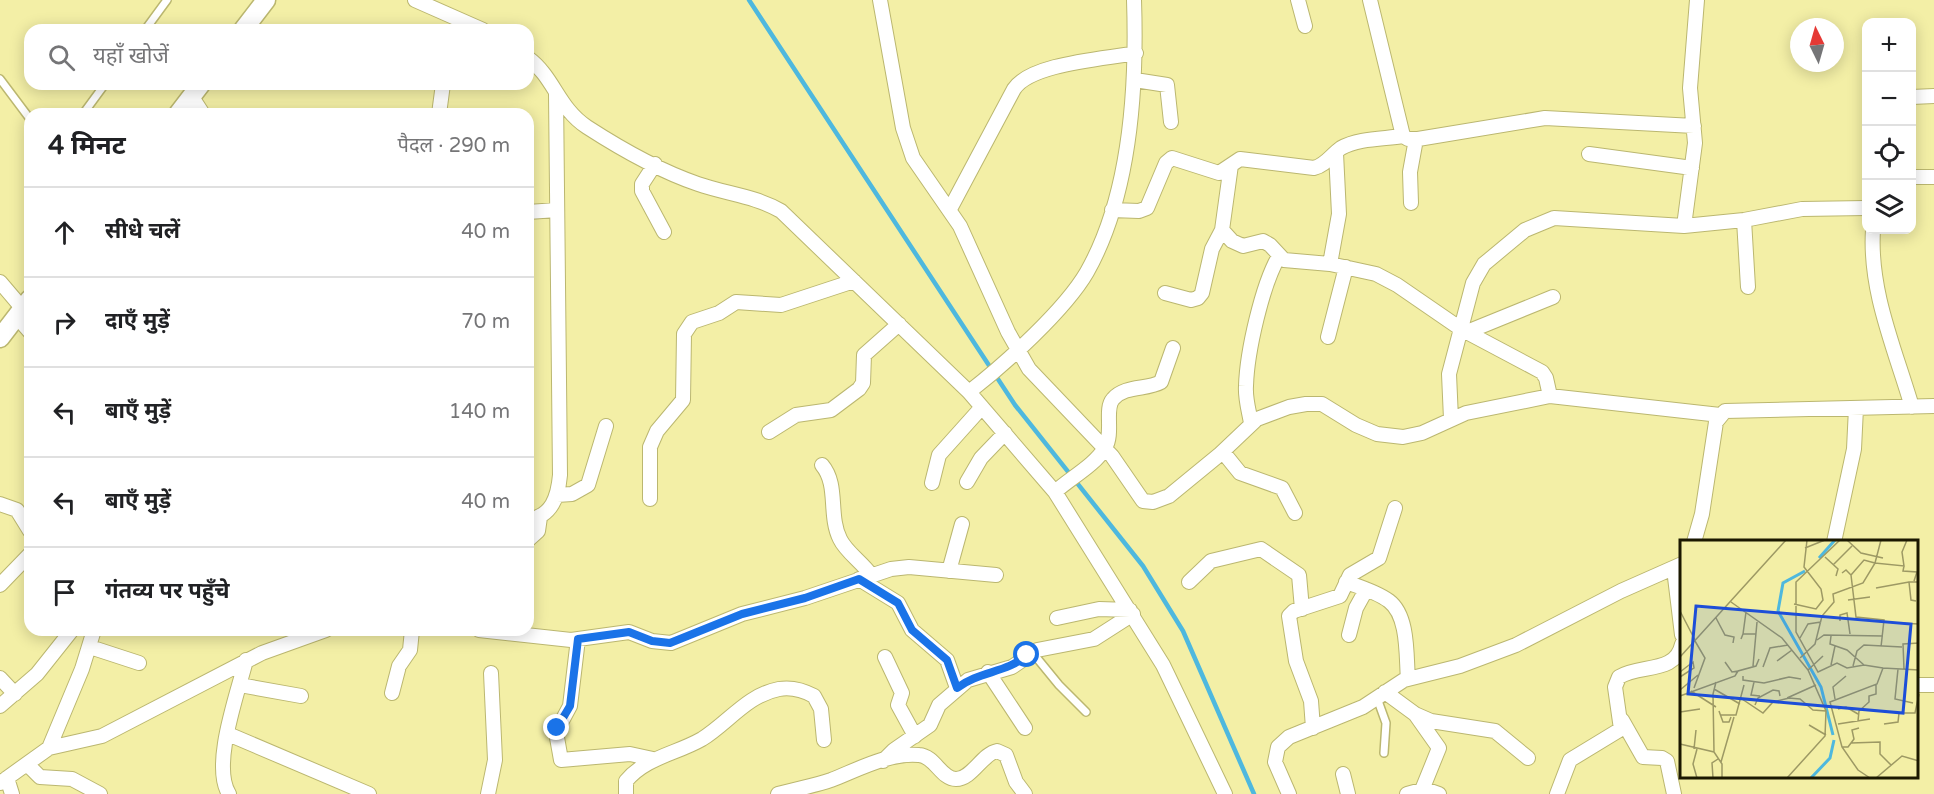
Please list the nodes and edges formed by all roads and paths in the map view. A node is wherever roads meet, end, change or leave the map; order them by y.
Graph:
1 (167, 0) edge
2 (266, 0) edge
3 (415, 0) edge
4 (880, 0) edge
5 (1134, 0) edge
6 (1298, 0) edge
7 (1370, 0) edge
8 (1697, 0) edge
9 (149, 24) edge
10 (248, 24) edge
11 (453, 24) edge
12 (1305, 26) dead end
13 (1136, 53) junction
14 (534, 62) edge
15 (0, 79) edge
16 (1135, 80) junction
17 (101, 90) edge
18 (196, 90) edge
19 (442, 90) edge
20 (556, 94) junction
21 (1934, 96) edge
22 (1916, 97) edge
23 (87, 108) edge
24 (182, 108) edge
25 (201, 108) edge
26 (440, 108) edge
27 (24, 111) edge
28 (1171, 122) dead end
29 (1694, 126) junction
30 (1409, 138) junction
31 (1336, 153) junction
32 (1590, 154) dead end
33 (655, 164) junction
34 (1231, 165) junction
35 (1692, 168) junction
36 (1916, 177) edge
37 (1934, 177) edge
38 (1411, 203) dead end
39 (1862, 208) edge
40 (950, 209) junction
41 (557, 210) junction
42 (1112, 210) junction
43 (534, 212) edge
44 (1744, 220) junction
45 (1684, 226) junction
46 (1222, 230) junction
47 (664, 232) dead end
48 (1873, 234) edge
49 (1279, 256) junction
50 (1330, 264) junction
51 (1346, 267) junction
52 (854, 281) junction
53 (0, 282) edge
54 (1748, 287) dead end
55 (1165, 293) dead end
56 (1553, 297) dead end
57 (23, 308) edge
58 (898, 324) junction
59 (1464, 330) junction
60 (1328, 337) dead end
61 (0, 338) edge
62 (1173, 348) dead end
63 (1013, 354) junction
64 (972, 390) junction
65 (1550, 396) junction
66 (1934, 406) edge
67 (982, 407) junction
68 (1912, 407) junction
69 (1856, 408) junction
70 (1720, 415) junction
71 (1451, 419) junction
72 (1251, 423) junction
73 (606, 426) dead end
74 (769, 432) dead end
75 (1005, 432) junction
76 (1223, 452) junction
77 (1099, 454) junction
78 (822, 465) dead end
79 (967, 482) dead end
80 (932, 483) dead end
81 (1055, 492) junction
82 (557, 495) junction
83 (650, 499) dead end
84 (0, 504) edge
85 (1395, 508) dead end
86 (1295, 513) dead end
87 (534, 518) edge
88 (24, 521) edge
89 (962, 524) dead end
90 (534, 535) edge
91 (1694, 540) edge
92 (1834, 540) edge
93 (24, 560) edge
94 (1678, 566) edge
95 (949, 571) junction
96 (996, 575) dead end
97 (865, 577) junction
98 (1190, 582) dead end
99 (1346, 582) junction
100 (0, 585) edge
101 (1366, 590) junction
102 (1680, 600) edge
103 (1302, 609) junction
104 (1131, 612) junction
105 (1057, 618) dead end
106 (1349, 635) dead end
107 (68, 636) edge
108 (93, 636) edge
109 (310, 636) edge
110 (411, 636) edge
111 (523, 636) edge
112 (578, 639) junction
113 (90, 647) junction
114 (1680, 648) edge
115 (1032, 652) junction
116 (885, 657) dead end
117 (246, 660) junction
118 (139, 663) dead end
119 (988, 672) junction
120 (491, 673) dead end
121 (0, 678) edge
122 (1408, 679) junction
123 (240, 685) junction
124 (957, 688) junction
125 (392, 693) dead end
126 (15, 694) junction
127 (1381, 695) junction
128 (301, 696) dead end
129 (0, 706) edge
130 (1086, 712) dead end
131 (1415, 714) junction
132 (1622, 720) junction
133 (1025, 728) dead end
134 (1313, 728) junction
135 (228, 734) junction
136 (915, 736) junction
137 (824, 740) dead end
138 (49, 748) junction
139 (1384, 753) dead end
140 (1528, 758) dead end
141 (653, 759) junction
142 (883, 761) junction
143 (28, 765) junction
144 (1343, 774) dead end
145 (4, 781) edge
146 (1422, 790) junction
147 (12, 794) edge
148 (100, 794) edge
149 (229, 794) edge
150 (369, 794) edge
151 (488, 794) edge
152 (626, 794) edge
153 (778, 794) edge
154 (1025, 794) edge
155 (1226, 794) edge
156 (1289, 794) edge
157 (1348, 794) edge
158 (1407, 794) edge
159 (1439, 794) edge
160 (1557, 794) edge
161 (1674, 794) edge

1 - 9 lane
2 - 10 street
3 - 11 street
4 - 40 street
5 - 13 street
6 - 12 street
7 - 30 street
8 - 29 street
13 - 16 street
13 - 40 street
14 - 20 street
15 - 27 lane
16 - 28 street
16 - 42 street
17 - 23 lane
18 - 24 street
18 - 25 street
19 - 26 street
20 - 33 street
20 - 41 street
21 - 22 street
29 - 30 street
29 - 35 street
30 - 31 street
30 - 38 street
31 - 34 street
31 - 50 street
32 - 35 street
33 - 47 street
33 - 52 street
34 - 42 street
34 - 46 street
35 - 45 street
36 - 37 street
39 - 44 street
40 - 63 street
41 - 43 street
41 - 82 street
42 - 63 street
44 - 45 street
44 - 54 street
45 - 59 street
46 - 49 street
46 - 55 street
48 - 68 street
49 - 50 street
49 - 72 street
50 - 51 street
51 - 59 street
51 - 60 street
52 - 58 street
52 - 83 street
53 - 57 street
56 - 59 street
57 - 61 street
58 - 64 street
58 - 74 street
59 - 65 street
59 - 71 street
62 - 77 street
63 - 64 street
63 - 77 street
64 - 67 street
65 - 70 street
65 - 71 street
66 - 68 street
67 - 75 street
67 - 80 street
68 - 69 street
69 - 70 street
69 - 92 street
70 - 91 street
71 - 72 street
72 - 76 street
73 - 82 street
75 - 79 street
75 - 81 street
76 - 77 street
76 - 86 street
77 - 81 street
78 - 97 street
81 - 104 street
82 - 87 street
84 - 88 street
85 - 99 street
87 - 90 street
89 - 95 street
93 - 100 street
94 - 102 street
94 - 122 street
95 - 96 street
95 - 97 street
97 - 112 street
97 - 124 street
98 - 103 street
99 - 101 street
99 - 103 street
101 - 106 street
101 - 122 street
103 - 134 street
104 - 105 street
104 - 115 street
104 - 155 street
107 - 126 street
108 - 113 street
109 - 117 street
110 - 125 street
111 - 112 street
112 - 141 street
113 - 118 street
113 - 138 street
114 - 132 street
115 - 119 street
115 - 130 lane
116 - 136 street
117 - 123 street
117 - 138 street
119 - 124 street
119 - 133 street
120 - 151 street
121 - 126 street
122 - 127 street
123 - 128 street
123 - 135 street
124 - 136 street
126 - 129 street
127 - 131 street
127 - 134 street
127 - 139 lane
131 - 140 street
131 - 146 street
132 - 160 street
132 - 161 street
134 - 156 street
135 - 149 street
135 - 150 street
136 - 142 street
137 - 141 street
138 - 143 street
141 - 152 street
142 - 153 street
142 - 154 street
143 - 145 street
143 - 148 street
144 - 157 street
145 - 147 street
146 - 158 street
146 - 159 street

